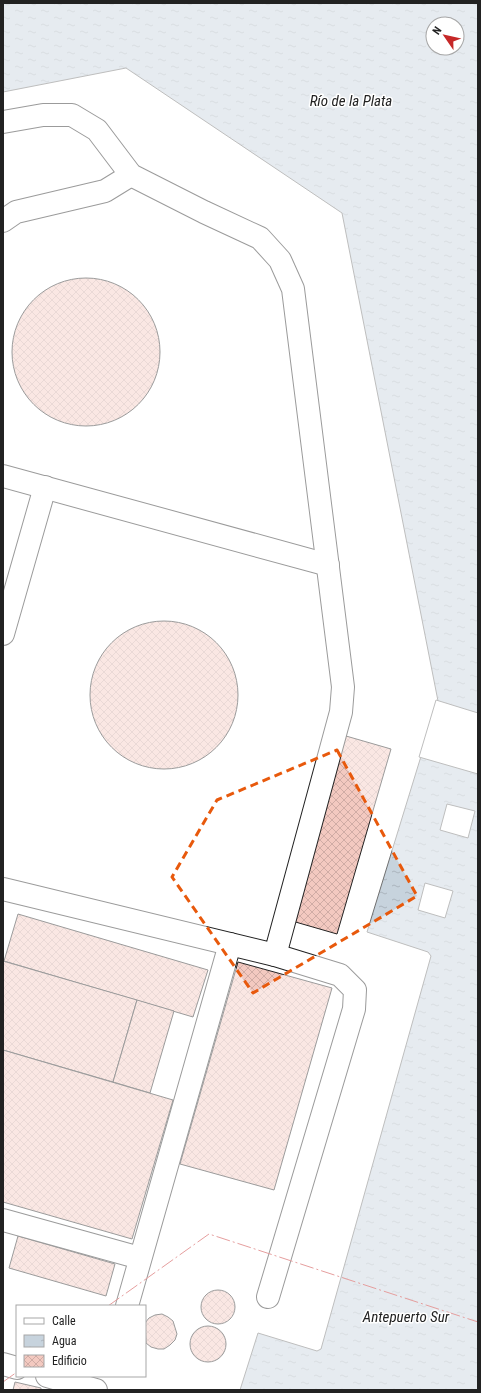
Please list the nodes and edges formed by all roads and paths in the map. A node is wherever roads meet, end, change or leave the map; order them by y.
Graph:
1 (3, 122) edge
2 (131, 175) junction
3 (3, 221) edge
4 (3, 476) edge
5 (45, 487) junction
6 (328, 565) junction
7 (3, 634) edge
8 (3, 889) edge
9 (230, 944) junction
10 (275, 955) junction
11 (3, 1220) edge
12 (140, 1258) junction
13 (268, 1296) dead end
14 (127, 1305) edge
15 (3, 1364) edge
16 (16, 1368) edge
17 (50, 1377) edge
18 (107, 1377) edge
19 (96, 1390) edge
20 (103, 1390) edge

1 - 2 lane
2 - 3 lane
2 - 6 lane
4 - 5 lane
5 - 6 lane
5 - 7 lane
6 - 10 lane
8 - 9 lane
9 - 10 lane
9 - 12 lane
10 - 13 lane
11 - 12 lane
12 - 14 lane
15 - 16 lane
17 - 19 lane
18 - 20 lane

